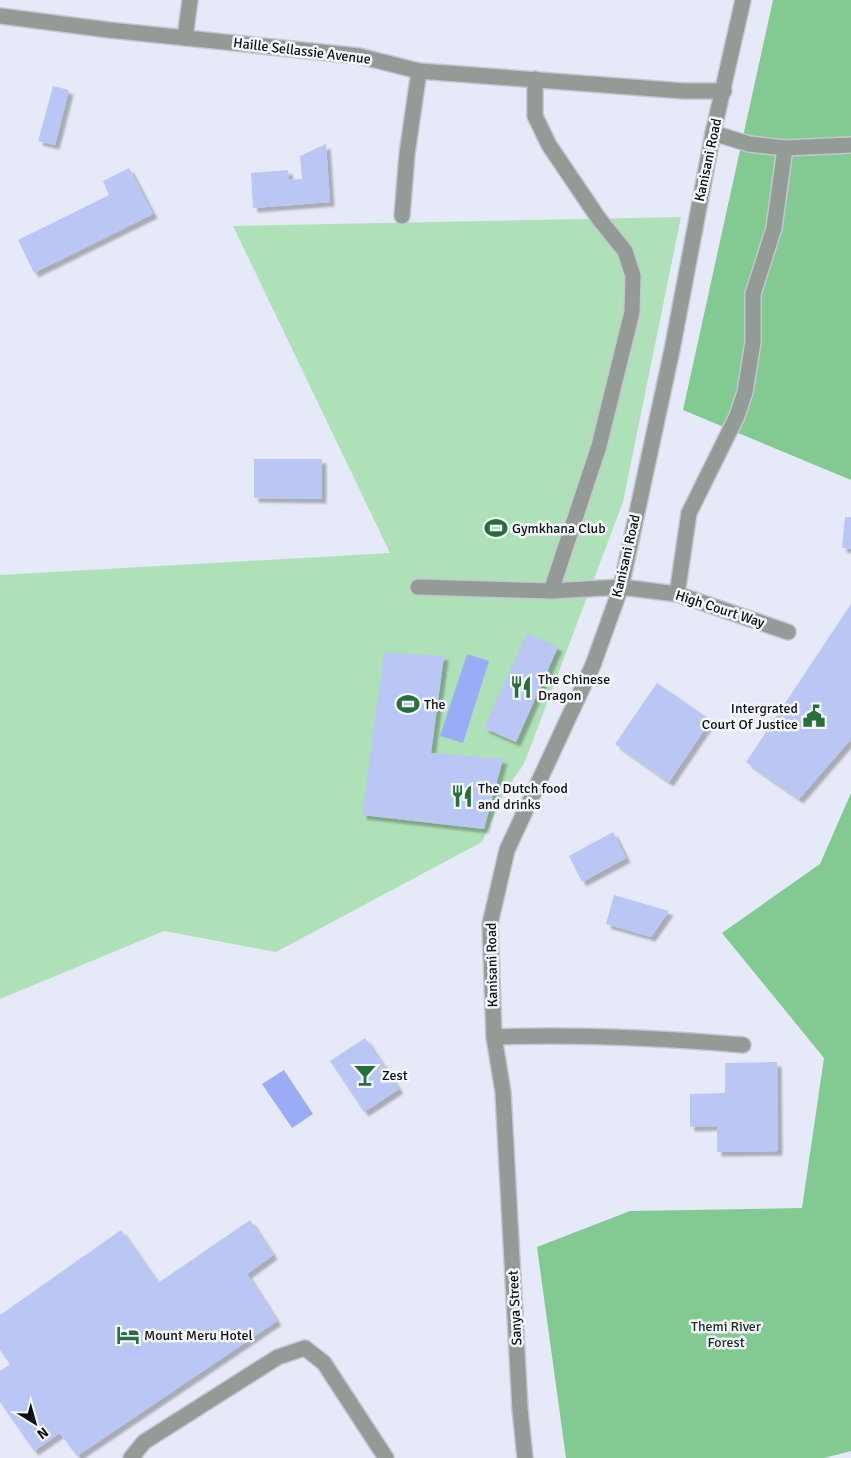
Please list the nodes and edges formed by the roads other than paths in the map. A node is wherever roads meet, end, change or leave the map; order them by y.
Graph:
1 (190, 0) edge
2 (743, 0) edge
3 (0, 16) edge
4 (185, 38) junction
5 (419, 71) junction
6 (535, 79) junction
7 (724, 91) junction
8 (713, 133) junction
9 (851, 145) edge
10 (785, 148) junction
11 (402, 216) dead end
12 (418, 587) dead end
13 (621, 587) junction
14 (551, 591) junction
15 (678, 594) junction
16 (788, 632) dead end
17 (494, 1037) junction
18 (743, 1044) dead end
19 (507, 1158) joint
20 (131, 1458) edge
21 (386, 1458) edge
22 (525, 1458) edge

1 - 4 street
2 - 7 street, Kanisani Road
3 - 4 street, Haille Sellassie Avenue
4 - 5 street, Haille Sellassie Avenue
5 - 6 street, Haille Sellassie Avenue
5 - 11 street
6 - 7 street, Haille Sellassie Avenue
6 - 14 street
7 - 8 street, Kanisani Road
8 - 10 street
8 - 13 street, Kanisani Road
9 - 10 street
10 - 15 street
12 - 14 street, High Court Way
13 - 14 street, High Court Way
13 - 15 street, High Court Way
13 - 17 street, Kanisani Road
15 - 16 street, High Court Way
17 - 18 street
17 - 19 street, Kanisani Road
19 - 22 street, Sanya Street
20 - 21 street

